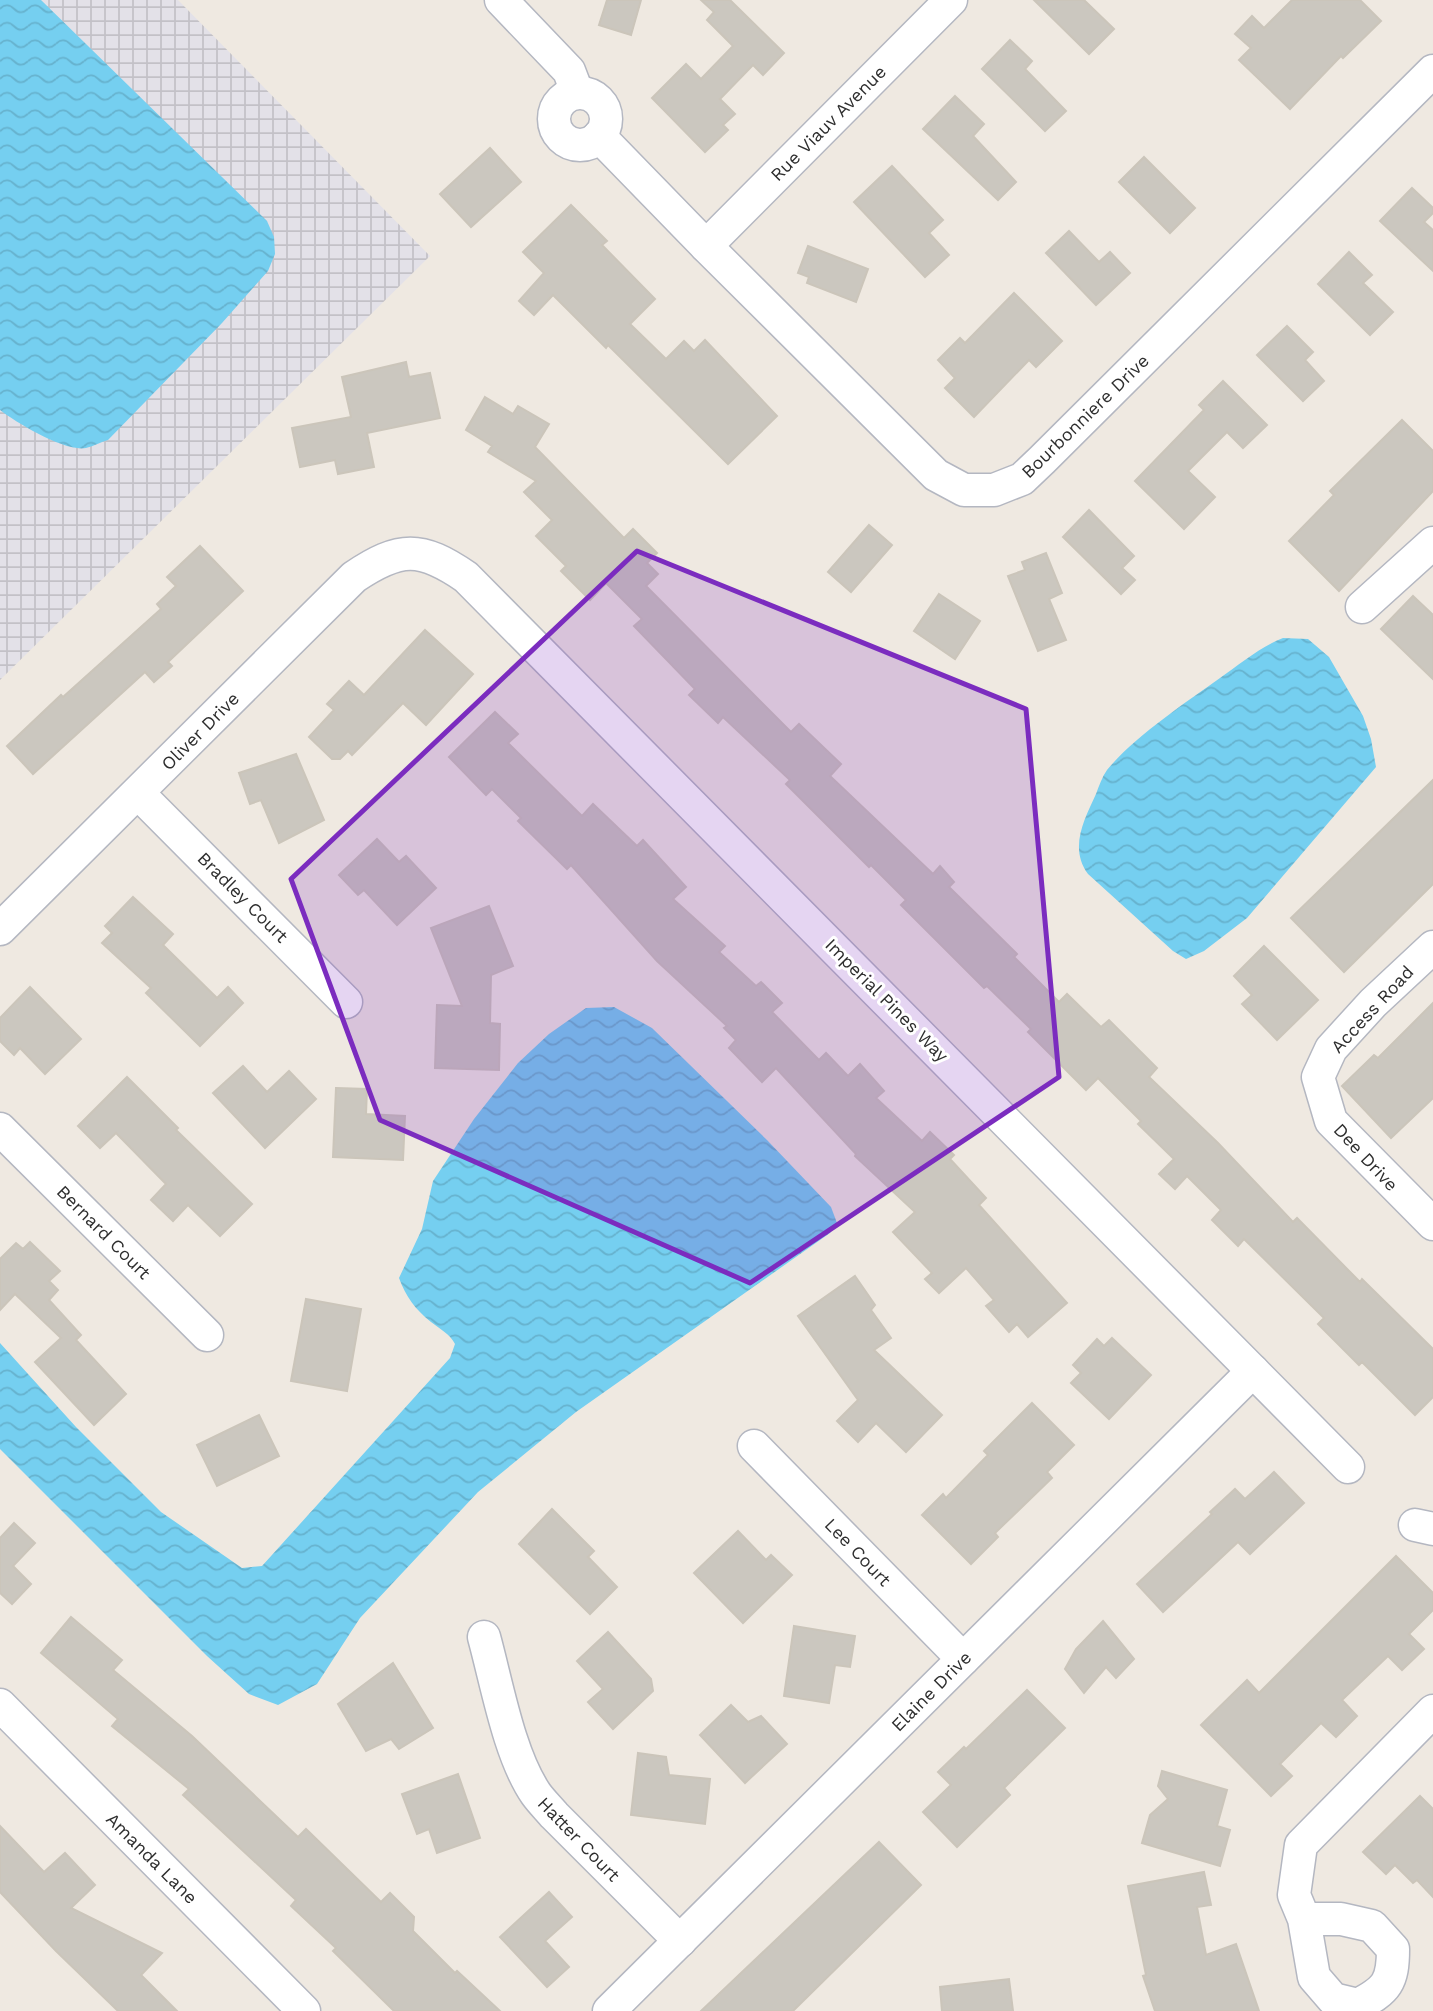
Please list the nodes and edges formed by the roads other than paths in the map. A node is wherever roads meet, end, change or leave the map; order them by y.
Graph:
1 (501, 0) edge
2 (951, 0) edge
3 (1433, 71) edge
4 (577, 92) junction
5 (599, 136) junction
6 (706, 246) junction
7 (413, 552) joint
8 (1430, 553) edge
9 (1362, 607) dead end
10 (138, 793) junction
11 (0, 929) edge
12 (1433, 947) edge
13 (346, 1002) dead end
14 (1318, 1077) joint
15 (0, 1129) edge
16 (1433, 1224) edge
17 (207, 1335) dead end
18 (1253, 1371) junction
19 (754, 1446) dead end
20 (1348, 1467) dead end
21 (484, 1637) dead end
22 (963, 1659) junction
23 (0, 1705) edge
24 (1433, 1711) edge
25 (1304, 1919) dead end
26 (680, 1941) junction
27 (304, 2011) edge
28 (609, 2011) edge

1 - 4 street
2 - 6 street, Rue Viauv Avenue
3 - 6 street, Bourbonniere Drive
4 - 5 street
4 - 5 street
5 - 6 street, Bourbonniere Drive
7 - 10 street, Oliver Drive
7 - 18 street, Imperial Pines Way
8 - 9 street
10 - 11 street, Oliver Drive
10 - 13 street, Bradley Court
12 - 14 street, Access Road
14 - 16 street, Dee Drive
15 - 17 street, Bernard Court
18 - 20 street, Imperial Pines Way
18 - 22 street, Elaine Drive
19 - 22 street, Lee Court
21 - 26 street, Hatter Court
22 - 26 street, Elaine Drive
23 - 27 street, Amanda Lane
24 - 25 street
26 - 28 street, Elaine Drive

